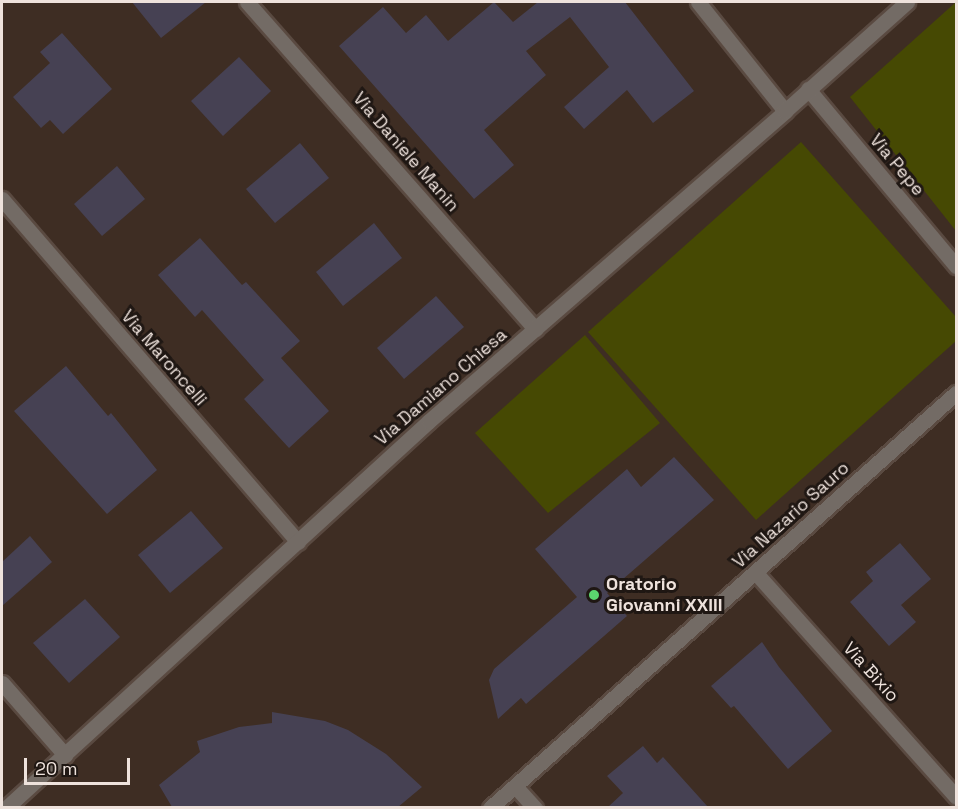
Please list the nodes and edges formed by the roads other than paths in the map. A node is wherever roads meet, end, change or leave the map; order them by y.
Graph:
1 (247, 2) edge
2 (698, 2) edge
3 (907, 2) edge
4 (808, 89) junction
5 (785, 111) junction
6 (2, 199) edge
7 (957, 267) edge
8 (535, 329) junction
9 (957, 393) edge
10 (298, 542) junction
11 (756, 573) junction
12 (2, 683) edge
13 (65, 755) junction
14 (515, 786) junction
15 (957, 797) edge
16 (6, 807) edge
17 (490, 807) edge
18 (535, 807) edge

1 - 8 street, Via Daniele Manin
2 - 5 street
3 - 4 street, Via Damiano Chiesa
4 - 5 street, Via Damiano Chiesa
4 - 7 street, Via Pepe
5 - 8 street, Via Damiano Chiesa
6 - 10 street, Via Maroncelli
8 - 10 street, Via Damiano Chiesa
9 - 11 street, Via Nazario Sauro
10 - 13 street, Via Damiano Chiesa
11 - 14 street, Via Nazario Sauro
11 - 15 street, Via Bixio
12 - 13 street
13 - 16 street, Via Damiano Chiesa
14 - 17 street, Via Nazario Sauro
14 - 18 street

